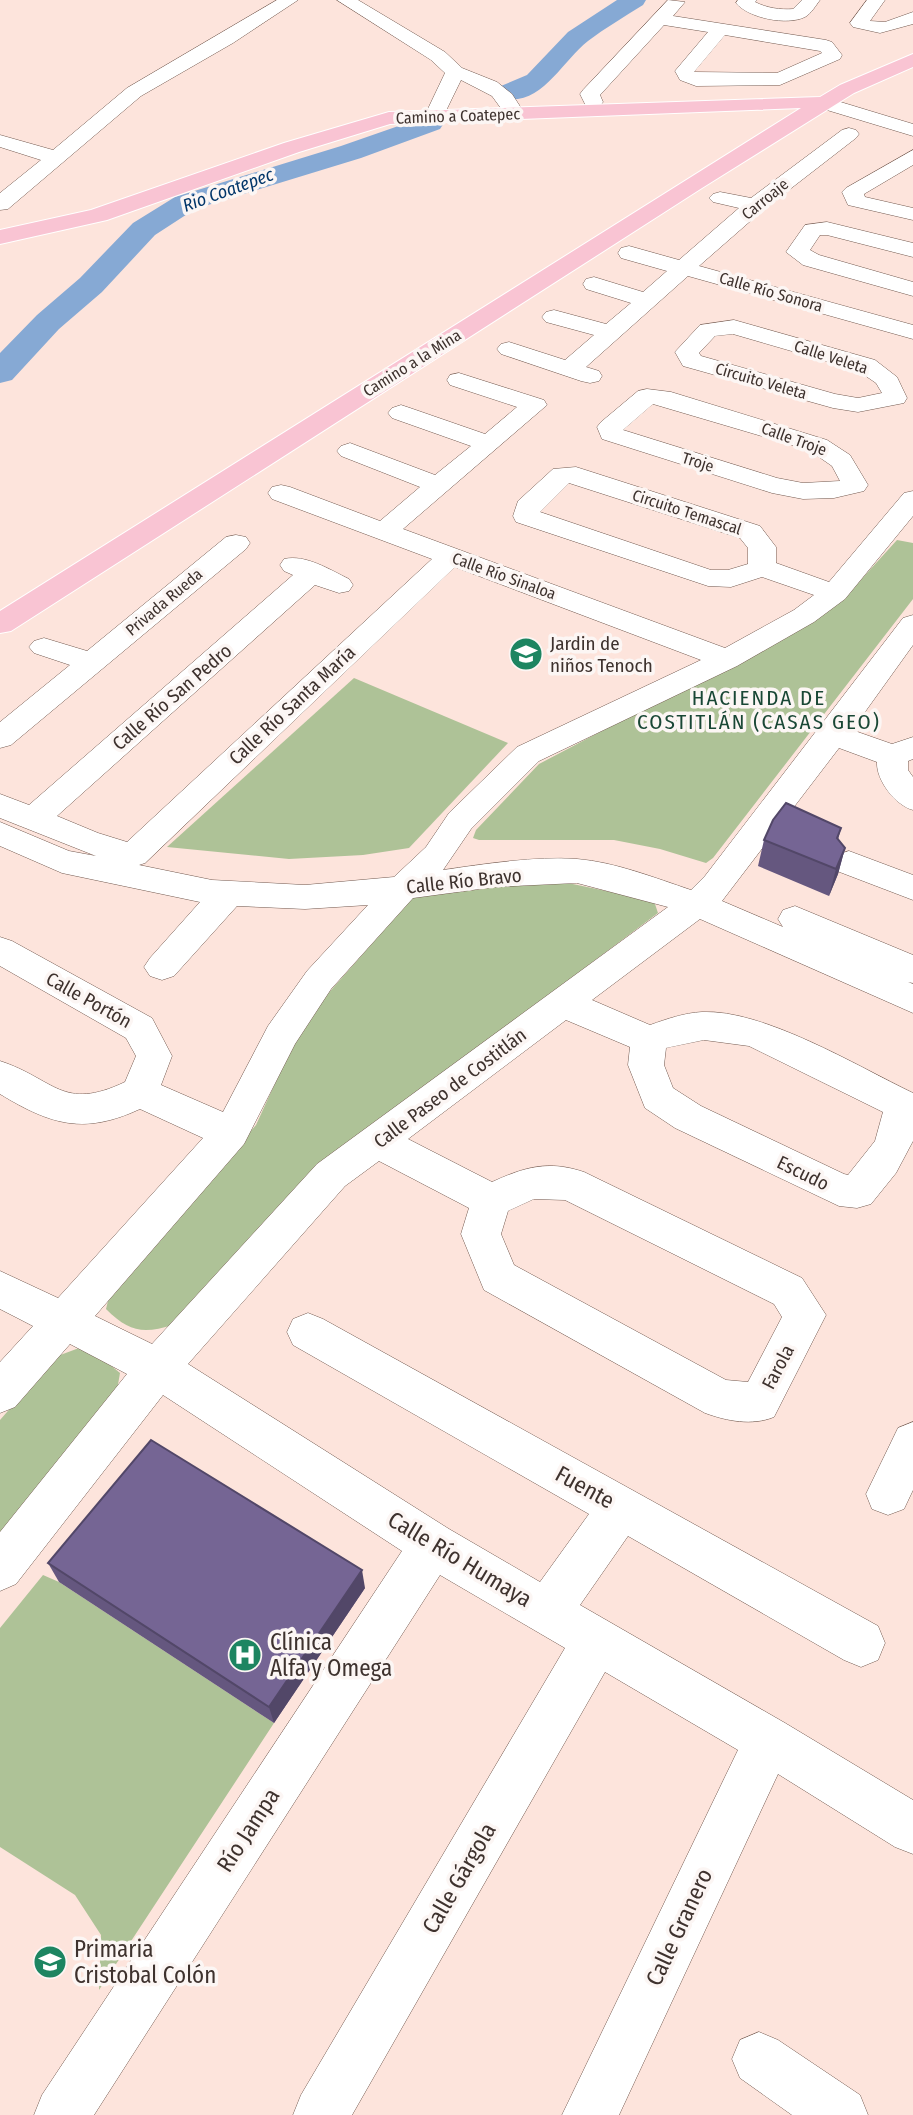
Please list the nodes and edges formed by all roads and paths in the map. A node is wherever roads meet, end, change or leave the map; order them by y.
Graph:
1 (289, 0) edge
2 (346, 0) edge
3 (677, 0) edge
4 (811, 0) edge
5 (876, 0) edge
6 (747, 3) edge
7 (796, 14) joint
8 (913, 17) edge
9 (660, 19) junction
10 (720, 29) junction
11 (913, 48) edge
12 (913, 60) edge
13 (455, 72) junction
14 (835, 96) junction
15 (593, 102) dead end
16 (515, 114) junction
17 (435, 115) junction
18 (913, 122) edge
19 (913, 130) edge
20 (849, 134) dead end
21 (0, 141) edge
22 (913, 156) edge
23 (55, 159) junction
24 (720, 198) dead end
25 (0, 204) edge
26 (755, 205) junction
27 (913, 214) edge
28 (697, 230) dead end
29 (721, 236) junction
30 (0, 237) edge
31 (913, 250) edge
32 (629, 253) dead end
33 (683, 267) junction
34 (594, 284) dead end
35 (913, 289) edge
36 (646, 300) junction
37 (554, 317) dead end
38 (734, 327) joint
39 (611, 332) junction
40 (913, 332) edge
41 (509, 349) dead end
42 (569, 369) junction
43 (594, 378) dead end
44 (458, 380) dead end
45 (662, 397) joint
46 (904, 400) edge
47 (401, 413) dead end
48 (488, 443) junction
49 (350, 452) dead end
50 (438, 485) junction
51 (281, 492) dead end
52 (893, 504) edge
53 (384, 531) junction
54 (237, 542) dead end
55 (450, 556) junction
56 (762, 568) junction
57 (339, 585) dead end
58 (835, 593) junction
59 (0, 624) edge
60 (913, 626) edge
61 (44, 648) dead end
62 (727, 659) junction
63 (92, 662) junction
64 (13, 711) edge
65 (833, 734) junction
66 (0, 738) edge
67 (903, 752) edge
68 (913, 799) edge
69 (0, 805) edge
70 (32, 820) junction
71 (0, 833) edge
72 (133, 855) junction
73 (438, 855) junction
74 (849, 863) dead end
75 (404, 887) junction
76 (913, 888) edge
77 (229, 892) junction
78 (707, 895) junction
79 (0, 950) edge
80 (162, 967) dead end
81 (913, 970) edge
82 (913, 999) edge
83 (565, 1004) junction
84 (649, 1040) junction
85 (0, 1076) edge
86 (140, 1092) junction
87 (231, 1133) junction
88 (378, 1142) junction
89 (491, 1200) junction
90 (0, 1289) edge
91 (64, 1319) junction
92 (308, 1332) dead end
93 (158, 1368) junction
94 (0, 1393) edge
95 (913, 1443) edge
96 (888, 1494) dead end
97 (621, 1508) junction
98 (433, 1545) junction
99 (0, 1568) edge
100 (547, 1612) junction
101 (597, 1640) junction
102 (861, 1643) dead end
103 (768, 1740) junction
104 (913, 1829) edge
105 (759, 2059) dead end
106 (62, 2115) edge
107 (321, 2115) edge
108 (590, 2115) edge
109 (840, 2115) edge

1 - 23 street
2 - 13 street
3 - 9 street
4 - 7 street
5 - 8 street
6 - 7 street
9 - 10 street
9 - 15 street
10 - 10 street
11 - 14 main road
12 - 14 main road, Camino a Coatepec
13 - 16 street
13 - 17 street
14 - 16 main road, Camino a Coatepec
14 - 18 street
14 - 19 street
14 - 59 main road, Camino a la Mina
16 - 17 main road, Camino a Coatepec
17 - 30 main road, Camino a Coatepec
20 - 26 street, Carroaje
21 - 23 street
22 - 27 street
23 - 25 street
24 - 26 street
26 - 29 street, Carroaje
28 - 29 street
29 - 33 street, Carroaje
31 - 35 street
32 - 33 street, Calle Río Sonora
33 - 36 street, Carroaje
33 - 40 street, Calle Río Sonora
34 - 36 street
36 - 39 street, Carroaje
37 - 39 street
38 - 46 street, Calle Veleta
38 - 46 street, Circuito Veleta
39 - 42 street, Carroaje
41 - 42 street
42 - 43 street
44 - 48 street
45 - 52 street, Calle Troje
45 - 52 street, Troje
47 - 48 street
48 - 50 street
49 - 50 street
50 - 53 street
51 - 53 street, Calle Río Sinaloa
52 - 58 street
53 - 55 street, Calle Río Sinaloa
54 - 63 street, Privada Rueda
55 - 62 street, Calle Río Sinaloa
55 - 72 street, Calle Río Santa María
56 - 56 street, Circuito Temascal
56 - 58 street
57 - 70 street, Calle Río San Pedro
58 - 62 street
60 - 65 street, Calle Paseo de Costitlán
61 - 63 street
62 - 73 street
63 - 64 street, Privada Rueda
64 - 66 street, Privada Rueda
65 - 67 street
65 - 78 street, Calle Paseo de Costitlán
67 - 68 street
69 - 70 street, Calle Río Bravo
70 - 72 street, Calle Río Bravo
71 - 77 street, Calle Río Bravo
72 - 73 street, Calle Río Bravo
73 - 75 street
73 - 78 street, Calle Río Bravo
74 - 76 street
75 - 77 street, Calle Río Bravo
75 - 78 street, Calle Río Bravo
75 - 87 street
77 - 80 street
78 - 81 street, Calle Río Bravo
78 - 82 street, Calle Río Bravo
78 - 83 street, Calle Paseo de Costitlán
79 - 86 street, Calle Portón
83 - 84 street
83 - 88 street, Calle Paseo de Costitlán
84 - 84 street, Escudo
85 - 86 street
86 - 87 street
87 - 91 street
88 - 89 street
88 - 93 street, Calle Paseo de Costitlán
89 - 89 street, Farola
90 - 91 street, Calle Río Humaya
91 - 93 street, Calle Río Humaya
91 - 94 street
92 - 97 street, Fuente
93 - 98 street, Calle Río Humaya
93 - 99 street, Calle Paseo de Costitlán
95 - 96 street
97 - 100 street
97 - 102 street, Fuente
98 - 100 street, Calle Río Humaya
98 - 106 street, Río Jampa
100 - 101 street, Calle Río Humaya
101 - 103 street, Calle Río Humaya
101 - 107 street, Calle Gárgola
103 - 104 street, Calle Río Humaya
103 - 108 street, Calle Granero
105 - 109 street

